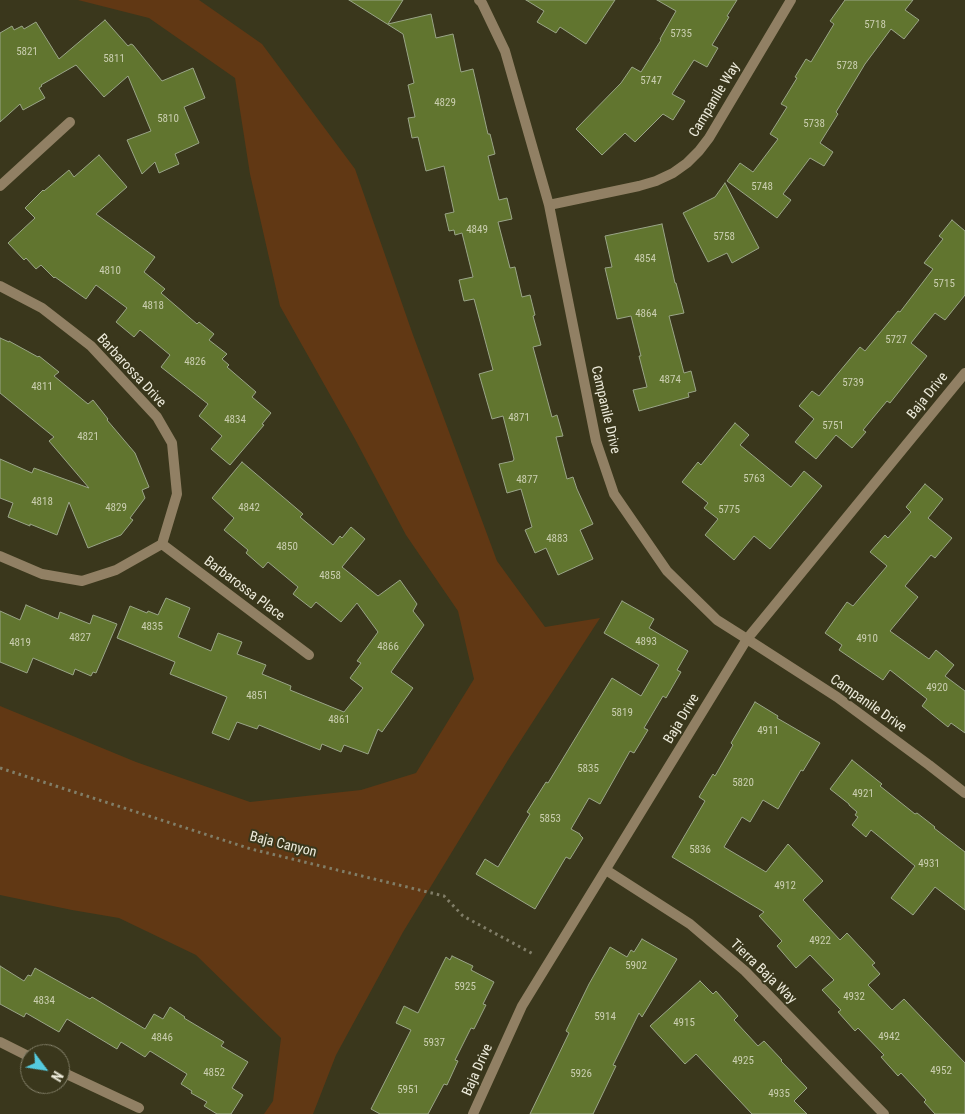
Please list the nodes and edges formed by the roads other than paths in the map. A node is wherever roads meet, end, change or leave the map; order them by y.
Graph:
1 (479, 0) edge
2 (791, 0) edge
3 (70, 122) dead end
4 (0, 186) edge
5 (549, 204) junction
6 (0, 286) edge
7 (965, 372) edge
8 (162, 544) junction
9 (0, 556) edge
10 (747, 639) junction
11 (309, 655) dead end
12 (965, 793) edge
13 (606, 870) junction
14 (0, 1042) edge
15 (20, 1052) edge
16 (70, 1076) edge
17 (138, 1108) dead end
18 (473, 1114) edge
19 (884, 1114) edge

1 - 5 street, Campanile Drive
2 - 5 street, Campanile Way
3 - 4 street
5 - 10 street, Campanile Drive
6 - 8 street, Barbarossa Drive
7 - 10 street, Baja Drive
8 - 9 street
8 - 11 street, Barbarossa Place
10 - 12 street, Campanile Drive
10 - 13 street, Baja Drive
13 - 18 street, Baja Drive
13 - 19 street, Tierra Baja Way
14 - 15 street
16 - 17 street

